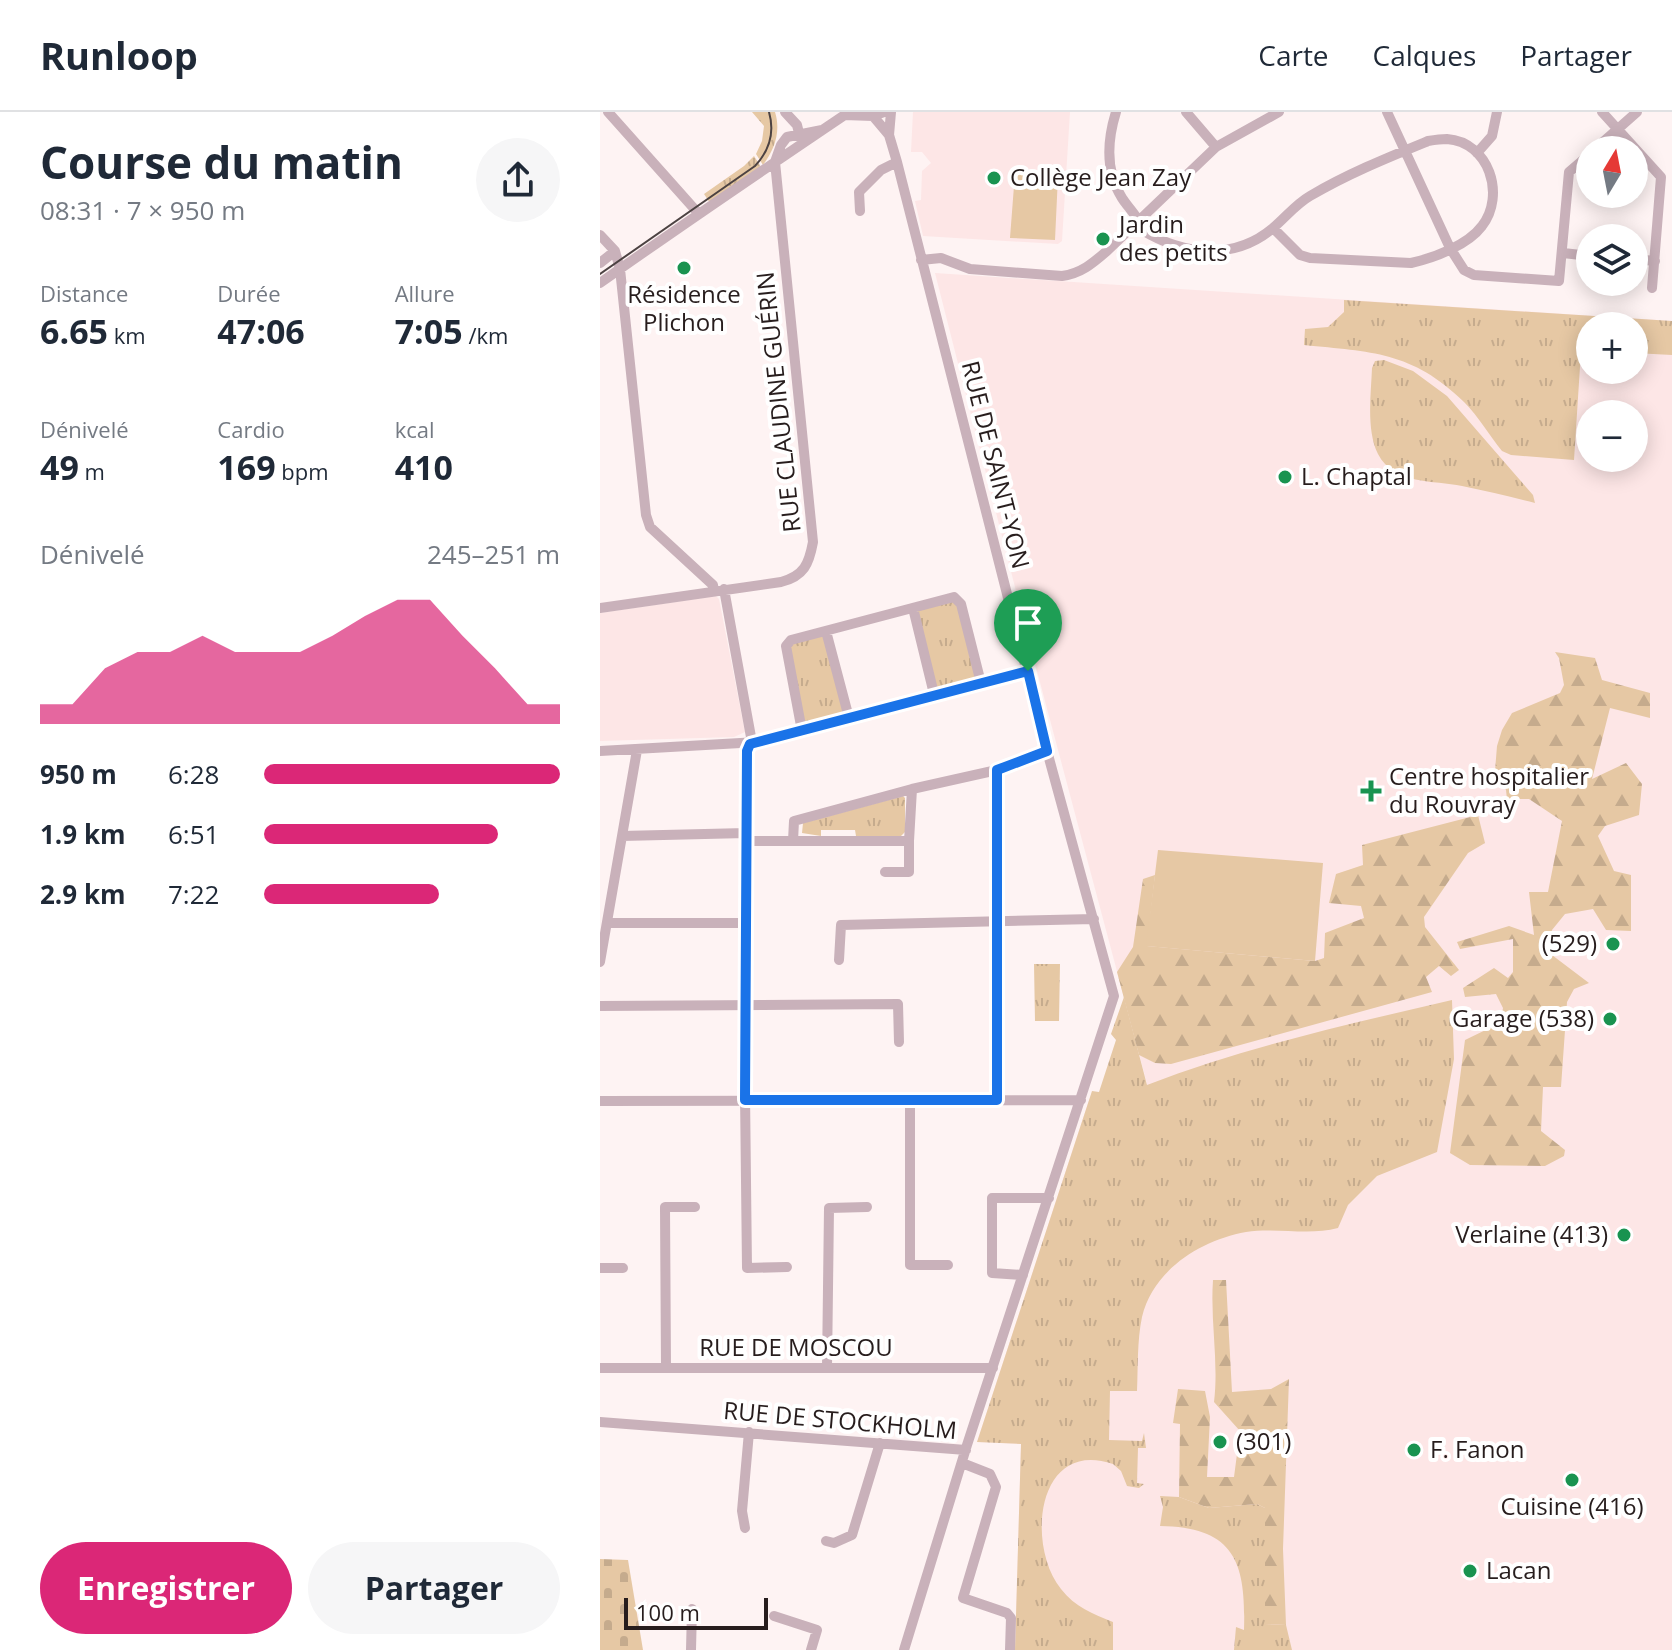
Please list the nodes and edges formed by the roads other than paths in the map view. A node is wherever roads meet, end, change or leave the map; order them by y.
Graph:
1 (608, 112) edge
2 (784, 112) edge
3 (891, 112) edge
4 (1116, 112) edge
5 (1186, 112) edge
6 (1279, 112) edge
7 (1387, 112) edge
8 (1497, 112) edge
9 (1602, 112) edge
10 (1637, 112) edge
11 (877, 113) edge
12 (847, 114) edge
13 (822, 130) junction
14 (1618, 130) junction
15 (801, 134) junction
16 (889, 135) junction
17 (1611, 136) edge
18 (787, 137) junction
19 (798, 147) junction
20 (1216, 147) junction
21 (1404, 151) junction
22 (1477, 153) junction
23 (775, 162) junction
24 (897, 162) junction
25 (1576, 166) edge
26 (860, 211) dead end
27 (698, 213) junction
28 (1140, 221) junction
29 (1273, 228) junction
30 (600, 235) edge
31 (1450, 248) junction
32 (615, 251) junction
33 (1563, 253) junction
34 (1576, 254) edge
35 (921, 260) junction
36 (1648, 260) edge
37 (1655, 261) junction
38 (600, 263) edge
39 (620, 269) junction
40 (600, 283) edge
41 (1652, 288) dead end
42 (719, 590) junction
43 (600, 608) edge
44 (913, 608) junction
45 (826, 631) junction
46 (1028, 671) junction
47 (981, 683) junction
48 (934, 694) junction
49 (849, 718) junction
50 (802, 731) junction
51 (750, 744) junction
52 (637, 750) junction
53 (600, 751) edge
54 (1047, 751) junction
55 (997, 770) junction
56 (912, 789) junction
57 (622, 836) junction
58 (746, 837) junction
59 (793, 841) junction
60 (909, 841) junction
61 (885, 872) dead end
62 (1094, 919) junction
63 (996, 922) junction
64 (607, 923) junction
65 (744, 923) junction
66 (839, 960) dead end
67 (600, 962) edge
68 (744, 1005) junction
69 (600, 1006) edge
70 (899, 1042) dead end
71 (745, 1100) junction
72 (910, 1100) junction
73 (997, 1100) junction
74 (1081, 1100) junction
75 (600, 1101) edge
76 (1049, 1198) junction
77 (695, 1207) dead end
78 (867, 1207) dead end
79 (948, 1265) dead end
80 (787, 1267) dead end
81 (600, 1268) edge
82 (623, 1268) dead end
83 (1023, 1275) junction
84 (600, 1368) edge
85 (666, 1368) junction
86 (827, 1368) junction
87 (993, 1368) junction
88 (600, 1422) edge
89 (749, 1432) junction
90 (880, 1443) junction
91 (966, 1450) junction
92 (962, 1463) junction
93 (745, 1528) dead end
94 (826, 1541) dead end
95 (692, 1609) dead end
96 (774, 1616) dead end
97 (691, 1650) edge
98 (811, 1650) edge
99 (904, 1650) edge
100 (1010, 1650) edge

1 - 27 street
2 - 15 street
2 - 18 street
3 - 16 street, RUE DE SAINT-YON
4 - 28 street
5 - 20 street
6 - 20 street
7 - 21 street
8 - 22 street
9 - 14 street
10 - 14 street
11 - 12 street
11 - 16 street, RUE DE SAINT-YON
12 - 13 street
13 - 15 street
13 - 19 street
14 - 17 street
14 - 37 street
15 - 18 street
15 - 19 street
16 - 24 street, RUE DE SAINT-YON
18 - 19 street
18 - 23 street
19 - 23 street
20 - 28 street
21 - 22 street
21 - 29 street
21 - 31 street
22 - 31 street
23 - 27 street
23 - 42 street, RUE CLAUDINE GUÉRIN
24 - 26 street
24 - 35 street, RUE DE SAINT-YON
25 - 33 street
27 - 39 street
28 - 29 street
28 - 35 street
29 - 31 street
30 - 32 street
31 - 33 street
32 - 38 street
32 - 39 street
33 - 34 street
35 - 46 street, RUE DE SAINT-YON
36 - 37 street
37 - 41 street
39 - 40 street
39 - 42 street
42 - 43 street, RUE CLAUDINE GUÉRIN
42 - 51 street
44 - 45 street
44 - 47 street
44 - 48 street
45 - 49 street
45 - 50 street
46 - 47 street
46 - 54 street, RUE DE SAINT-YON
47 - 48 street
48 - 49 street
49 - 50 street
50 - 51 street
51 - 52 street
51 - 58 street
52 - 53 street
52 - 57 street
54 - 55 street
54 - 62 street, RUE DE SAINT-YON
55 - 56 street
55 - 63 street
56 - 59 street
56 - 60 street
57 - 58 street
57 - 64 street
58 - 59 street
58 - 65 street
59 - 60 street
60 - 61 street
62 - 63 street
62 - 74 street, RUE DE SAINT-YON
63 - 66 street
63 - 73 street
64 - 65 street
64 - 67 street
65 - 68 street
68 - 69 street
68 - 70 street
68 - 71 street
71 - 72 street
71 - 75 street
71 - 80 street
72 - 73 street
72 - 79 street
73 - 74 street
74 - 76 street, RUE DE SAINT-YON
76 - 83 street, RUE DE SAINT-YON
76 - 83 street
77 - 85 street
78 - 86 street
81 - 82 street
83 - 87 street, RUE DE SAINT-YON
84 - 85 street, RUE DE MOSCOU
85 - 86 street, RUE DE MOSCOU
86 - 87 street, RUE DE MOSCOU
87 - 91 street, RUE DE SAINT-YON
88 - 89 street, RUE DE STOCKHOLM
89 - 90 street, RUE DE STOCKHOLM
89 - 93 street
90 - 91 street, RUE DE STOCKHOLM
90 - 94 street
91 - 92 street, RUE DE STOCKHOLM
92 - 99 street, RUE DE STOCKHOLM
92 - 100 street
95 - 97 street
96 - 98 street

